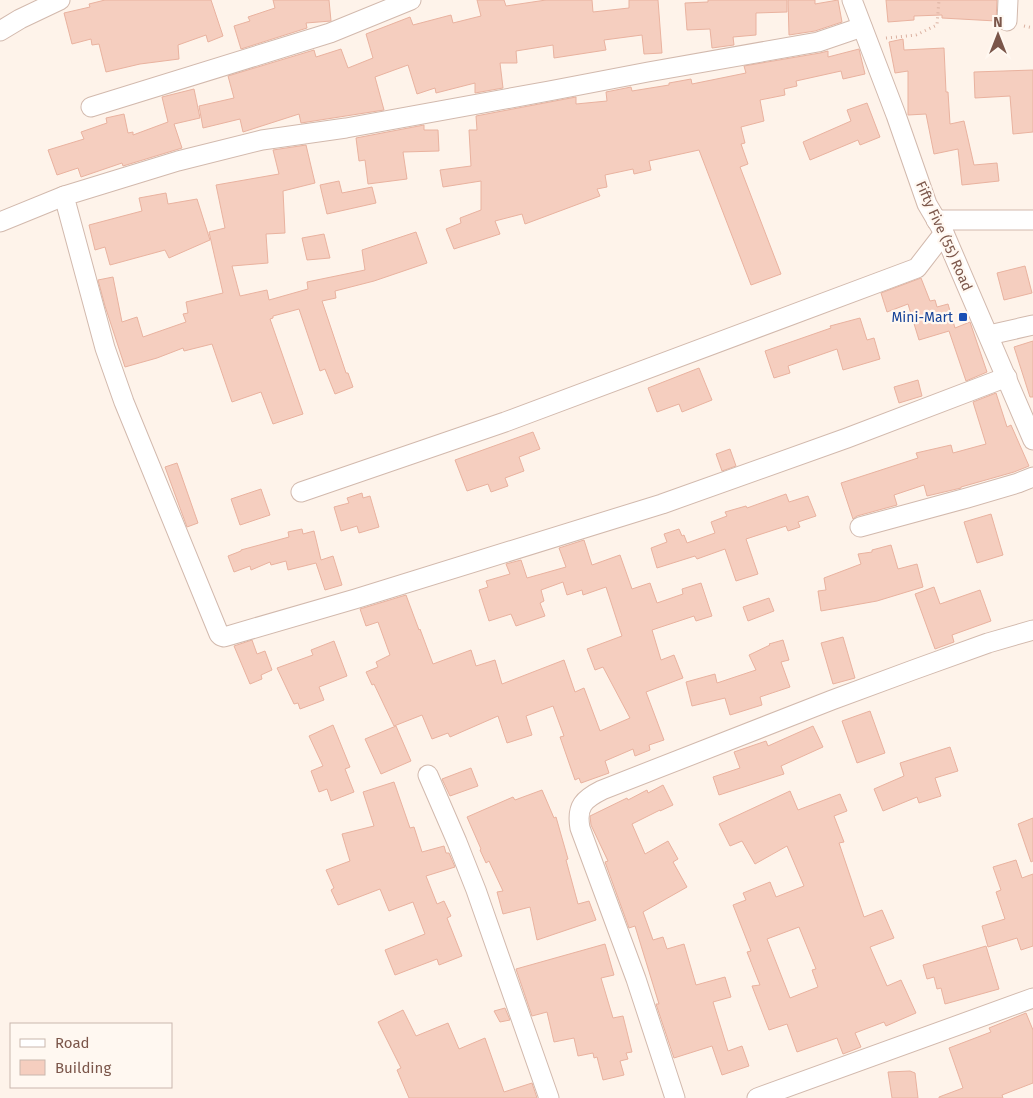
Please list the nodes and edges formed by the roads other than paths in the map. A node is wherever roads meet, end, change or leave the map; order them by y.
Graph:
1 (60, 0) edge
2 (411, 0) edge
3 (852, 0) edge
4 (1008, 0) edge
5 (1007, 21) dead end
6 (0, 31) edge
7 (865, 34) junction
8 (91, 107) dead end
9 (64, 196) junction
10 (1033, 220) edge
11 (0, 222) edge
12 (940, 226) junction
13 (1033, 325) edge
14 (989, 335) junction
15 (1007, 377) junction
16 (1033, 440) edge
17 (1033, 477) edge
18 (301, 492) dead end
19 (860, 526) dead end
20 (1033, 630) edge
21 (428, 775) dead end
22 (1033, 998) edge
23 (549, 1098) edge
24 (675, 1098) edge
25 (757, 1098) edge

1 - 6 street
2 - 8 street
3 - 7 street, Fifty Five (55) Road
4 - 5 street
7 - 9 street
7 - 12 street, Fifty Five (55) Road
9 - 11 street
9 - 15 street
10 - 12 street
12 - 14 street, Fifty Five (55) Road
12 - 18 street
13 - 14 street
14 - 15 street, Fifty Five (55) Road
15 - 16 street, Fifty Five (55) Road
17 - 19 street
20 - 24 street
21 - 23 street
22 - 25 street

